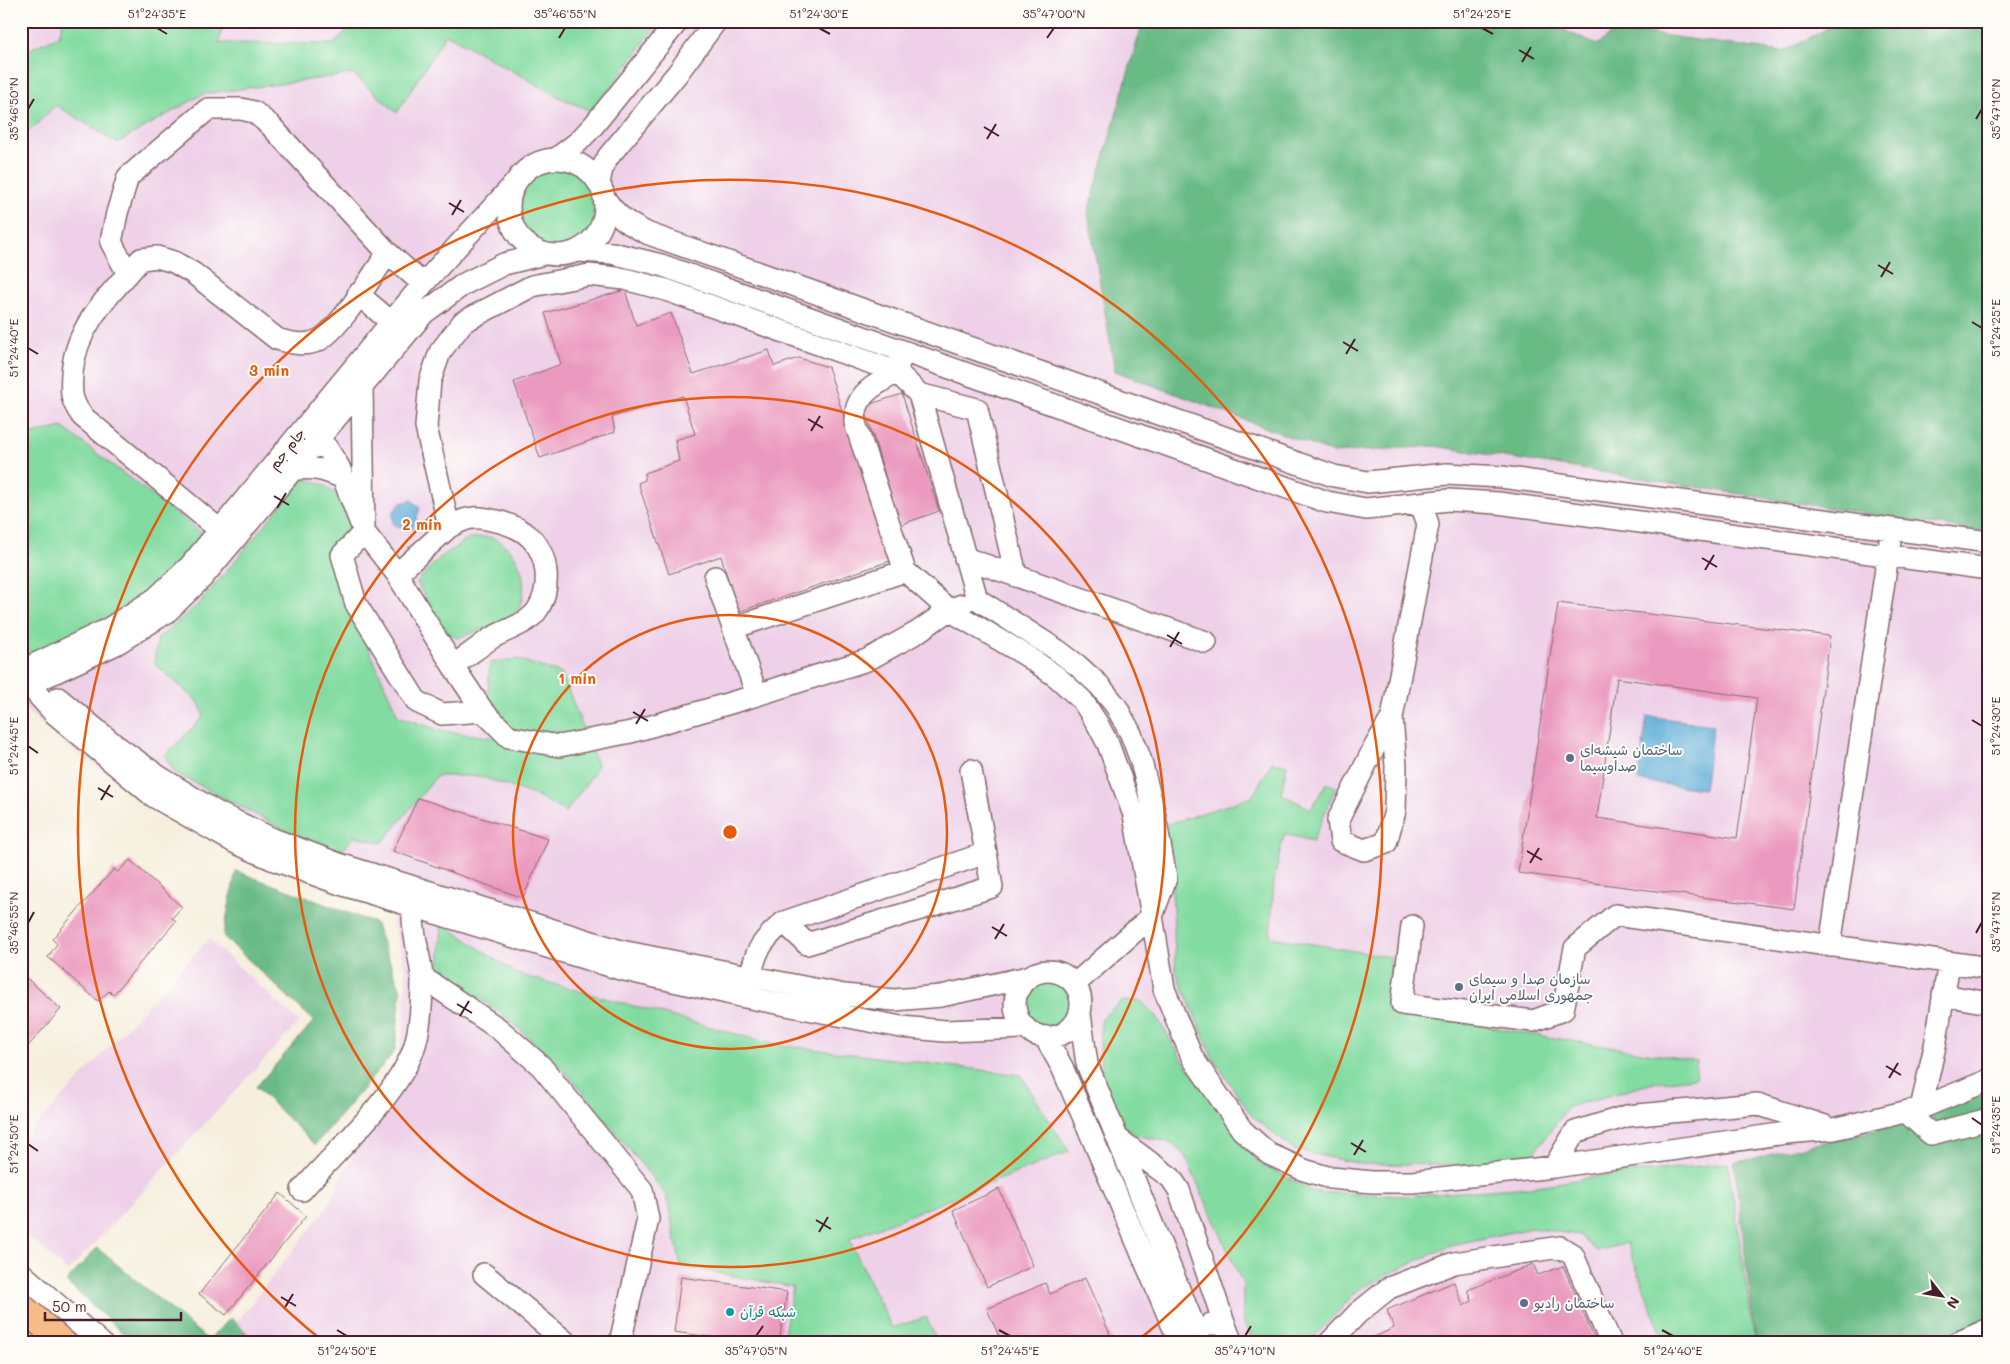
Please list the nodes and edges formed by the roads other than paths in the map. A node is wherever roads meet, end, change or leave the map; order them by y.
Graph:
1 (678, 21) edge
2 (716, 21) edge
3 (557, 158) junction
4 (516, 182) junction
5 (602, 191) junction
6 (578, 251) junction
7 (388, 253) junction
8 (544, 254) junction
9 (128, 274) junction
10 (423, 284) junction
11 (358, 294) junction
12 (391, 322) junction
13 (911, 326) junction
14 (902, 351) junction
15 (897, 372) junction
16 (362, 385) junction
17 (919, 394) junction
18 (315, 433) junction
19 (363, 442) junction
20 (292, 470) junction
21 (343, 478) junction
22 (1412, 479) junction
23 (1623, 493) junction
24 (1418, 505) junction
25 (1618, 519) junction
26 (449, 527) junction
27 (1892, 529) junction
28 (364, 532) junction
29 (227, 535) junction
30 (1989, 542) edge
31 (1888, 556) junction
32 (965, 558) junction
33 (1989, 569) edge
34 (905, 571) junction
35 (397, 574) junction
36 (1016, 575) junction
37 (715, 577) dead end
38 (977, 599) junction
39 (949, 610) junction
40 (733, 628) junction
41 (1206, 642) dead end
42 (453, 666) junction
43 (28, 676) edge
44 (757, 695) junction
45 (483, 711) junction
46 (1392, 718) junction
47 (971, 770) dead end
48 (1144, 813) junction
49 (986, 854) junction
50 (415, 897) junction
51 (1152, 916) junction
52 (784, 922) junction
53 (1412, 926) dead end
54 (1830, 946) junction
55 (1949, 963) junction
56 (1989, 968) edge
57 (422, 977) junction
58 (1028, 977) junction
59 (1075, 984) junction
60 (747, 987) junction
61 (1943, 995) junction
62 (1989, 1003) edge
63 (1080, 1014) junction
64 (1026, 1028) junction
65 (1045, 1037) junction
66 (1989, 1080) edge
67 (1913, 1110) junction
68 (1989, 1120) edge
69 (1834, 1129) junction
70 (1116, 1138) junction
71 (1554, 1167) junction
72 (1132, 1172) junction
73 (1111, 1178) junction
74 (302, 1190) dead end
75 (21, 1273) edge
76 (484, 1274) dead end
77 (21, 1306) edge
78 (1224, 1323) junction
79 (1989, 1328) edge
80 (1188, 1336) edge
81 (63, 1343) edge
82 (101, 1343) edge
83 (567, 1343) edge
84 (620, 1343) edge
85 (1232, 1343) edge
86 (1329, 1343) edge
87 (1611, 1343) edge
88 (1957, 1343) edge

1 - 3 lane
2 - 5 lane
3 - 4 lane
3 - 5 lane
4 - 8 lane
4 - 10 lane, جام جم
5 - 6 lane
5 - 13 lane
6 - 8 lane
6 - 14 lane
7 - 9 lane
7 - 10 lane
7 - 11 lane
8 - 16 lane, جام جم
9 - 11 lane
9 - 29 lane
10 - 12 lane, جام جم
11 - 12 lane
12 - 18 lane, جام جم
13 - 14 lane
13 - 22 lane
14 - 15 lane
14 - 24 lane
15 - 17 lane
15 - 26 lane
15 - 34 lane
16 - 18 lane, جام جم
16 - 19 lane
17 - 32 lane
17 - 36 lane
18 - 19 lane
18 - 20 lane, جام جم
18 - 21 lane
18 - 29 lane, جام جم
19 - 28 lane
20 - 21 lane
20 - 29 lane, جام جم
21 - 28 lane
22 - 23 lane
22 - 24 lane
23 - 25 lane
23 - 27 lane
24 - 25 lane
24 - 46 lane
25 - 31 lane
26 - 35 lane
26 - 42 lane
27 - 30 lane
27 - 31 lane
28 - 35 lane
28 - 45 lane
29 - 43 lane, جام جم
31 - 33 lane
31 - 54 lane
32 - 36 lane
32 - 38 lane
34 - 39 lane
34 - 40 lane
35 - 42 lane
36 - 41 lane
37 - 40 lane
38 - 39 lane
38 - 48 lane
39 - 44 lane
39 - 48 lane
40 - 44 lane
42 - 45 lane
43 - 50 lane
44 - 45 lane
46 - 46 lane
47 - 49 lane
48 - 51 lane
49 - 52 lane
49 - 52 lane
50 - 57 lane
50 - 60 lane
51 - 59 lane
51 - 71 lane
52 - 60 lane
53 - 54 lane
54 - 55 lane
55 - 56 lane
55 - 61 lane
57 - 74 lane
57 - 84 lane
58 - 59 lane
58 - 60 lane
58 - 64 lane
59 - 63 lane
60 - 64 lane
61 - 62 lane
61 - 67 lane
63 - 65 lane
63 - 70 lane
64 - 65 lane
65 - 73 lane
66 - 67 lane
67 - 68 lane
67 - 69 lane
69 - 71 lane
69 - 71 lane
70 - 72 lane
70 - 78 lane
72 - 73 lane
72 - 80 lane
73 - 80 lane
75 - 82 lane
76 - 83 lane
77 - 81 main road
78 - 80 lane
78 - 85 lane
79 - 88 lane
86 - 87 lane

